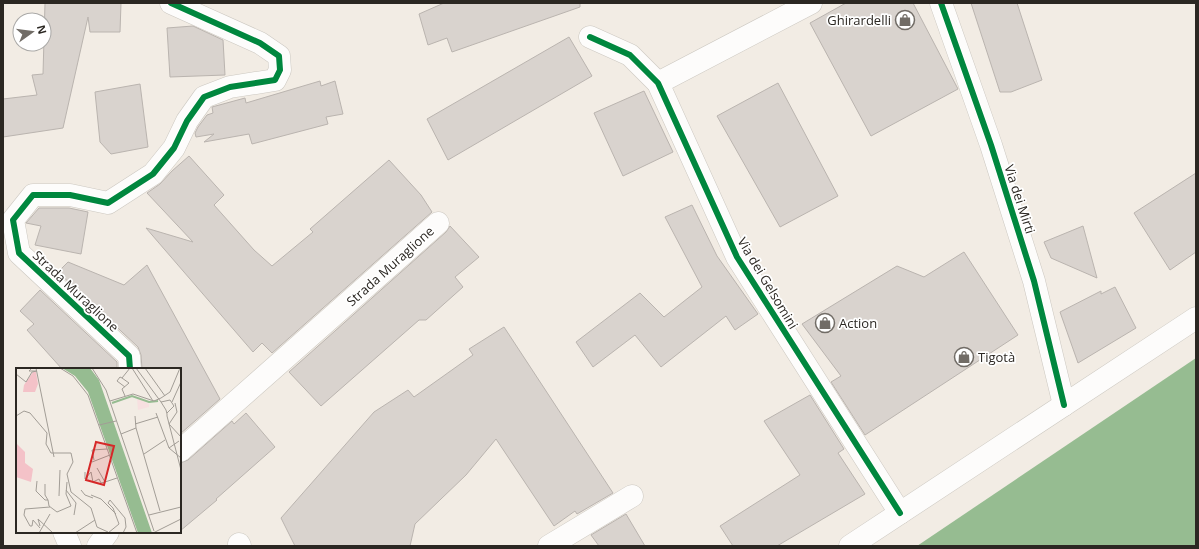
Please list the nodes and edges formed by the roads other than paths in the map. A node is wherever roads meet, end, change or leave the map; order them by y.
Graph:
1 (171, 3) edge
2 (811, 3) edge
3 (941, 3) edge
4 (590, 37) dead end
5 (658, 83) junction
6 (438, 223) dead end
7 (1196, 318) edge
8 (130, 368) edge
9 (1064, 405) junction
10 (181, 450) edge
11 (632, 496) dead end
12 (900, 513) junction
13 (64, 533) edge
14 (107, 533) edge
15 (70, 546) edge
16 (98, 546) edge
17 (549, 546) edge
18 (850, 546) edge

1 - 8 street, Strada Muraglione
2 - 5 street
3 - 9 street, Via dei Mirti
4 - 5 street, Via dei Gelsomini
5 - 12 street, Via dei Gelsomini
6 - 10 street, Strada Muraglione
7 - 9 street
9 - 12 street
11 - 17 street
12 - 18 street
13 - 15 street
14 - 16 street

